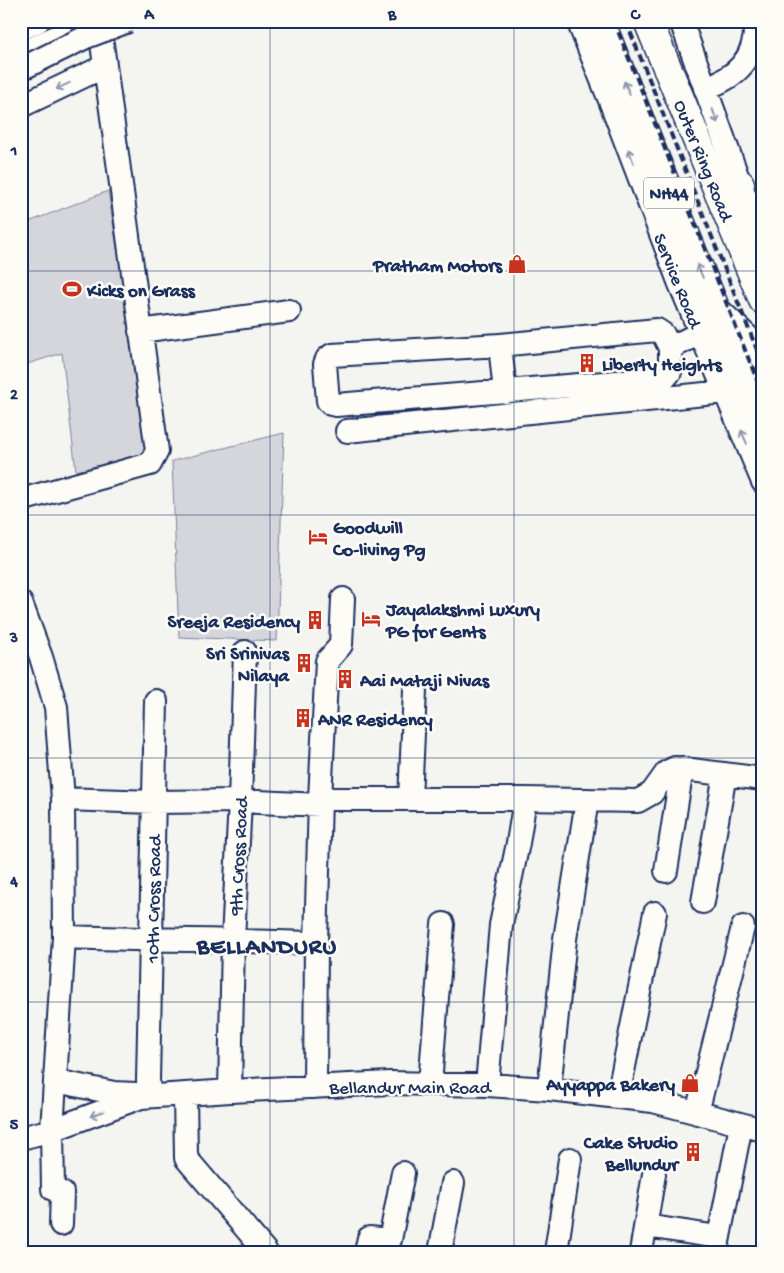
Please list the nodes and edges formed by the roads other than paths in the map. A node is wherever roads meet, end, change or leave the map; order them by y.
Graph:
1 (38, 21) edge
2 (89, 21) edge
3 (99, 21) edge
4 (128, 21) edge
5 (578, 21) edge
6 (648, 21) edge
7 (668, 21) edge
8 (681, 21) edge
9 (758, 22) edge
10 (21, 29) edge
11 (599, 37) edge
12 (21, 54) edge
13 (105, 66) junction
14 (21, 69) edge
15 (714, 84) junction
16 (679, 97) junction
17 (21, 106) edge
18 (730, 189) junction
19 (763, 238) edge
20 (763, 300) edge
21 (713, 304) junction
22 (289, 311) dead end
23 (140, 331) junction
24 (700, 333) junction
25 (500, 345) junction
26 (670, 348) junction
27 (763, 359) edge
28 (504, 392) junction
29 (724, 392) junction
30 (763, 428) edge
31 (347, 431) dead end
32 (763, 482) edge
33 (21, 500) edge
34 (343, 599) dead end
35 (21, 603) edge
36 (245, 652) dead end
37 (415, 690) dead end
38 (156, 701) dead end
39 (682, 768) junction
40 (725, 774) junction
41 (763, 780) edge
42 (525, 798) junction
43 (63, 799) junction
44 (410, 799) junction
45 (587, 800) junction
46 (240, 801) junction
47 (154, 802) junction
48 (320, 802) junction
49 (666, 871) dead end
50 (703, 902) dead end
51 (655, 914) dead end
52 (443, 924) dead end
53 (742, 926) dead end
54 (64, 937) junction
55 (151, 940) junction
56 (233, 940) junction
57 (316, 943) junction
58 (56, 1081) junction
59 (430, 1084) junction
60 (487, 1085) junction
61 (315, 1087) junction
62 (549, 1089) junction
63 (230, 1090) junction
64 (185, 1094) junction
65 (618, 1096) junction
66 (145, 1097) junction
67 (698, 1113) junction
68 (741, 1125) junction
69 (52, 1130) junction
70 (763, 1130) edge
71 (21, 1138) edge
72 (570, 1159) dead end
73 (402, 1173) dead end
74 (654, 1174) dead end
75 (453, 1183) dead end
76 (61, 1224) dead end
77 (646, 1226) junction
78 (717, 1244) edge
79 (266, 1252) edge
80 (366, 1252) edge
81 (440, 1252) edge
82 (556, 1252) edge
83 (641, 1252) edge

1 - 10 street
2 - 12 street
3 - 13 street
4 - 14 street, bridge
5 - 11 street, Service Road
6 - 16 highway, Outer Ring Road / NH44
7 - 16 highway
8 - 15 street
9 - 15 street
21 -> 11 highway, NH44
24 -> 11 street, Service Road
13 -> 17 street
13 - 23 street
15 -> 18 street
16 - 18 highway, Outer Ring Road / NH44
18 - 19 street
18 - 20 highway, Outer Ring Road / NH44
21 - 27 street
21 - 30 highway, NH44
22 - 23 street
23 - 33 street
24 - 26 street
24 - 29 street, Service Road
25 - 26 street
25 - 28 street
25 - 28 street
26 - 28 street
29 - 31 street
32 -> 29 street, Service Road
34 - 48 street
35 - 43 street
36 - 46 street, 9th Cross Road
37 - 44 street
38 - 47 street, 10th Cross Road
39 - 40 street
39 - 45 street
39 - 49 street
40 - 41 street
40 - 50 street
42 - 44 street
42 - 45 street
42 - 60 street
43 - 47 street
43 - 54 street
44 - 48 street
45 - 62 street
46 - 47 street
46 - 48 street
46 - 56 street, 9th Cross Road
47 - 55 street, 10th Cross Road
48 - 57 street
51 - 65 street
52 - 59 street
53 - 67 street
54 - 55 street
54 - 58 street
55 - 56 street
55 - 66 street, 10th Cross Road
56 - 57 street
56 - 63 street, 9th Cross Road
57 - 61 street
58 - 66 street, Bellandur Main Road
58 - 69 street
59 - 60 street, Bellandur Main Road
59 - 61 street, Bellandur Main Road
60 - 62 street, Bellandur Main Road
61 - 63 street, Bellandur Main Road
62 - 65 street, Bellandur Main Road
63 - 64 street, Bellandur Main Road
64 - 66 street, Bellandur Main Road
64 - 79 street
65 - 67 street, Bellandur Main Road
66 -> 69 street
67 - 68 street, Bellandur Main Road
68 - 70 street, Bellandur Main Road
68 - 78 street
69 - 71 street
69 - 76 street
72 - 82 street
73 - 80 street
74 - 77 street
75 - 81 street
77 - 78 street
77 - 83 street

